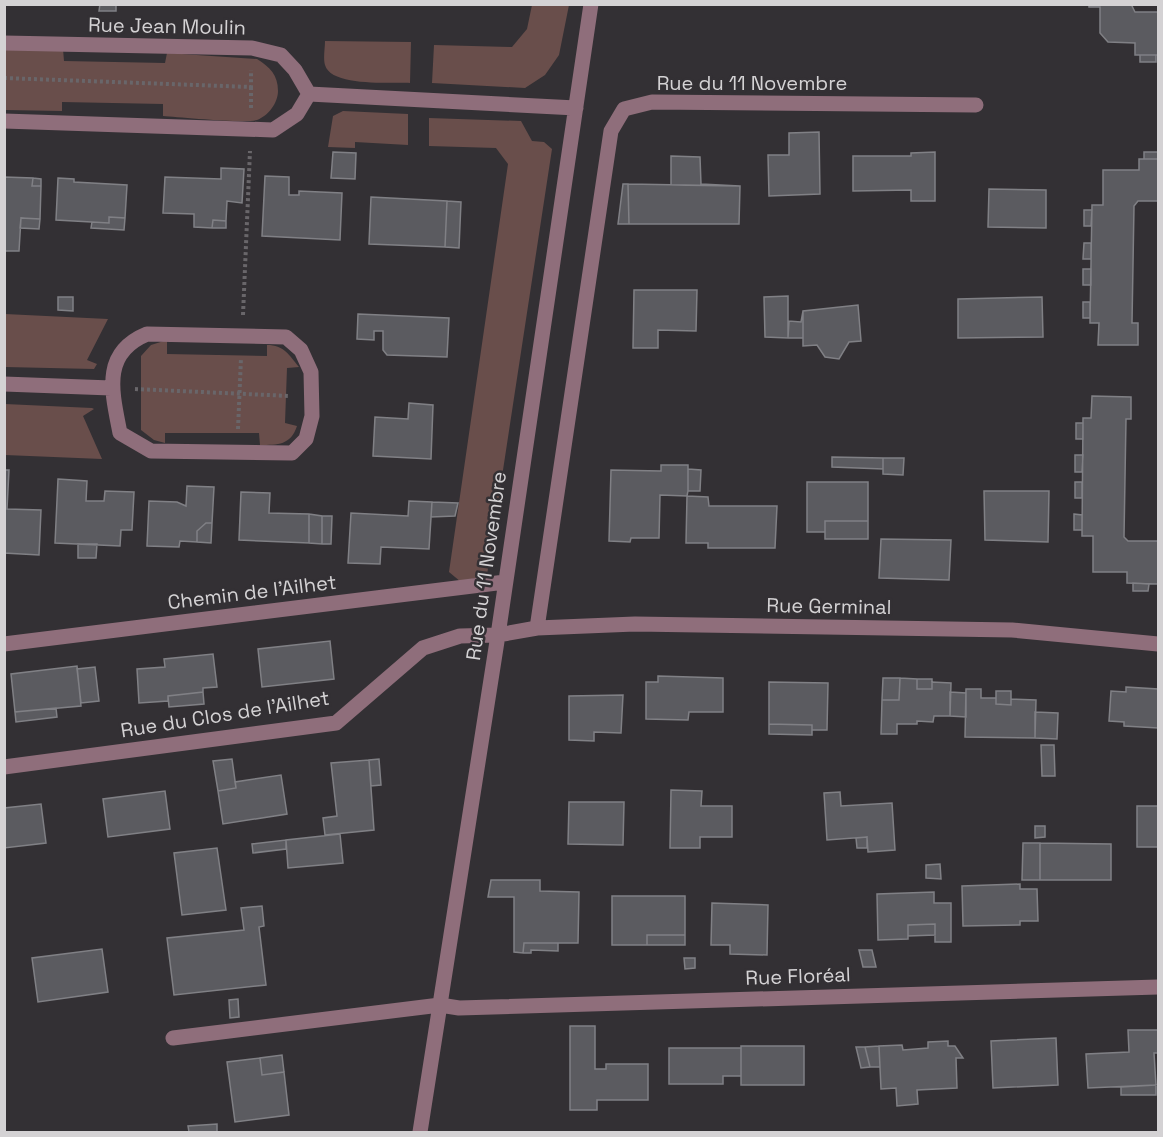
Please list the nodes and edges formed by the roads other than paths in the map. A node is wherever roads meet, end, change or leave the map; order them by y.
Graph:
1 (591, 4) edge
2 (4, 43) edge
3 (309, 94) junction
4 (976, 105) dead end
5 (576, 108) junction
6 (4, 122) edge
7 (4, 384) edge
8 (111, 388) junction
9 (505, 582) junction
10 (537, 628) junction
11 (498, 635) junction
12 (1158, 644) edge
13 (4, 645) edge
14 (4, 767) edge
15 (1158, 987) edge
16 (440, 1005) junction
17 (173, 1038) dead end
18 (420, 1132) edge

1 - 5 street, Rue du 11 Novembre
2 - 3 street, Rue Jean Moulin
3 - 5 street
3 - 6 street
4 - 10 street, Rue du 11 Novembre
5 - 9 street, Rue du 11 Novembre
7 - 8 street
8 - 8 street
9 - 11 street, Rue du 11 Novembre
9 - 13 street, Chemin de l'Ailhet
10 - 11 street, Rue Germinal
10 - 12 street, Rue Germinal
11 - 14 street, Rue du Clos de l'Ailhet
11 - 16 street, Rue du 11 Novembre
15 - 16 street, Rue Floréal
16 - 17 street, Rue Floréal
16 - 18 street, Rue du 11 Novembre

